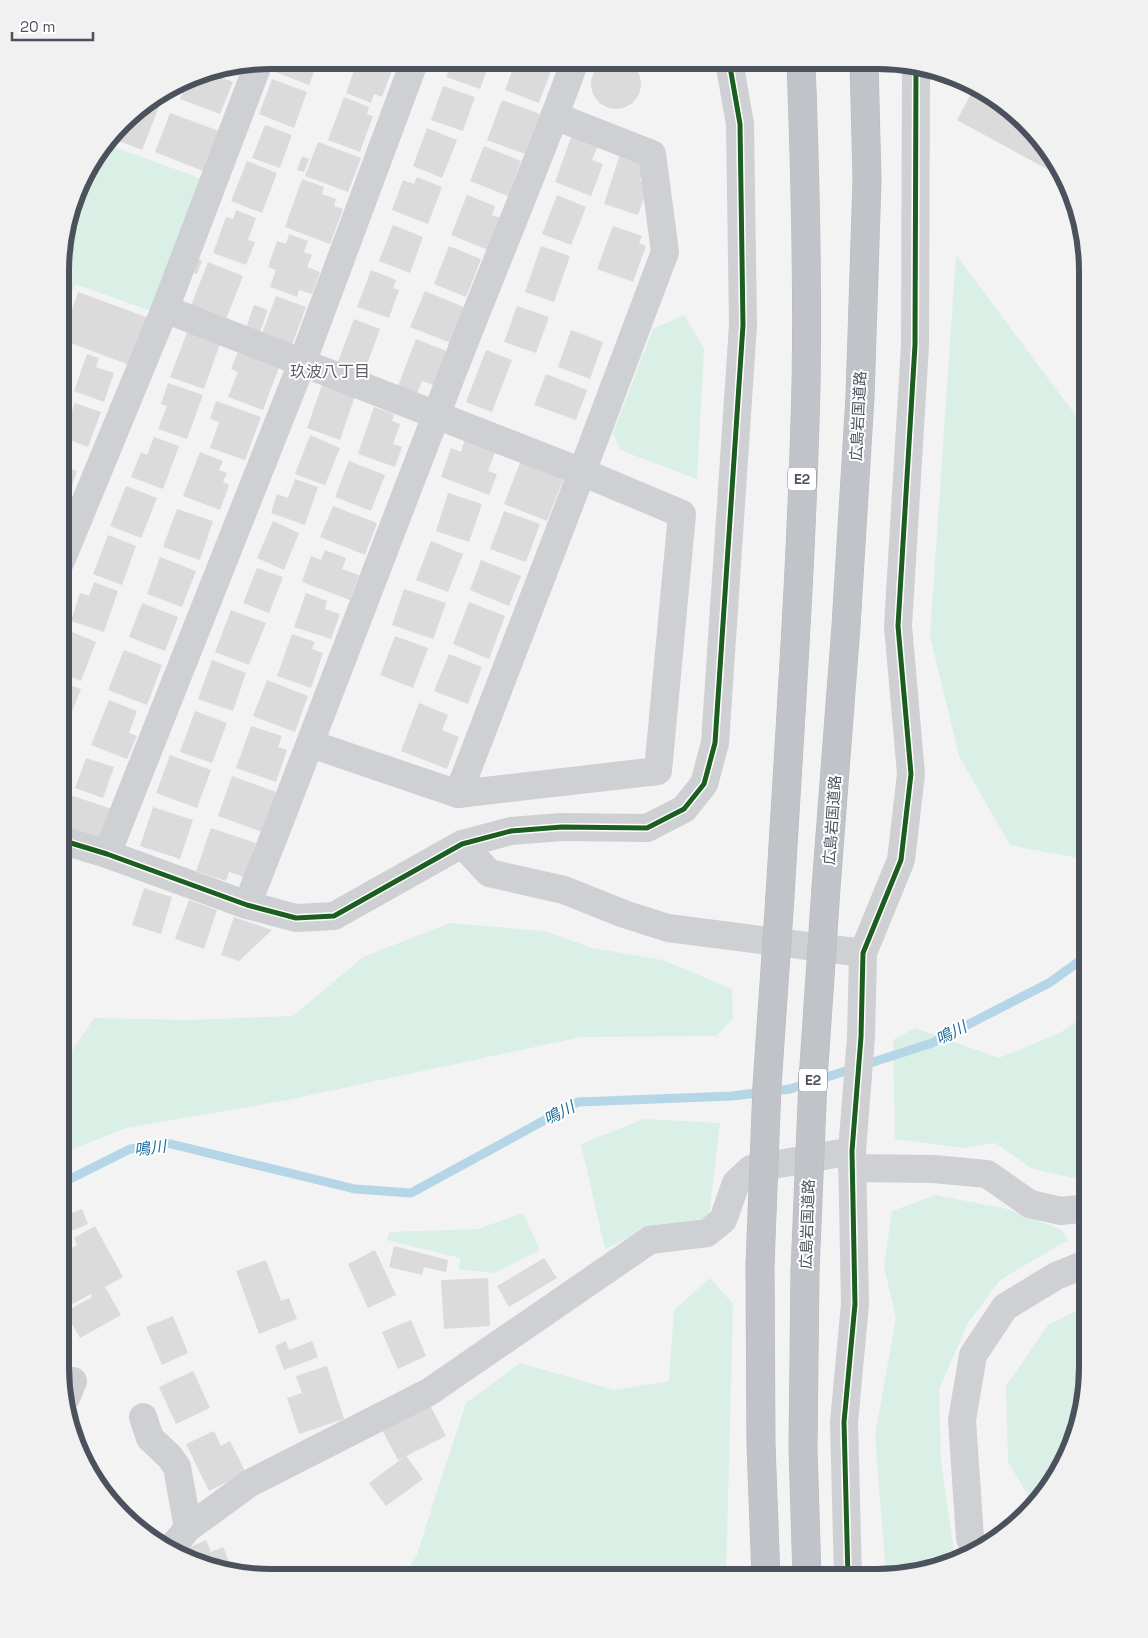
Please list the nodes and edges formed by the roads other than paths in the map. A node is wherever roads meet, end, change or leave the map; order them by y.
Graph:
1 (256, 69) edge
2 (412, 69) edge
3 (572, 69) edge
4 (730, 69) edge
5 (801, 69) edge
6 (864, 69) edge
7 (916, 73) edge
8 (555, 116) junction
9 (165, 309) junction
10 (302, 363) junction
11 (436, 416) junction
12 (582, 472) junction
13 (69, 542) edge
14 (311, 744) junction
15 (458, 794) junction
16 (69, 842) edge
17 (462, 844) junction
18 (107, 854) junction
19 (247, 905) junction
20 (863, 953) junction
21 (852, 1160) junction
22 (1079, 1209) edge
23 (1079, 1267) edge
24 (142, 1417) dead end
25 (188, 1528) junction
26 (175, 1544) edge
27 (973, 1545) edge
28 (766, 1569) edge
29 (807, 1569) edge
30 (848, 1569) edge

1 - 9 street
2 - 10 street
3 - 8 street
4 - 17 street
5 - 28 highway, E2, bridge
6 - 29 highway, 広島岩国道路 / E2, bridge
7 - 20 street
8 - 11 street
8 - 12 street
9 - 10 street
9 - 13 street
10 - 11 street
10 - 18 street
11 - 12 street
11 - 14 street
12 - 15 street
12 - 15 street
14 - 15 street
14 - 19 street
16 - 18 street
17 - 19 street
17 - 20 street
18 - 19 street
20 - 21 street
21 - 22 street
21 - 25 street
21 - 30 street
23 - 27 street
24 - 25 street
25 - 26 street

